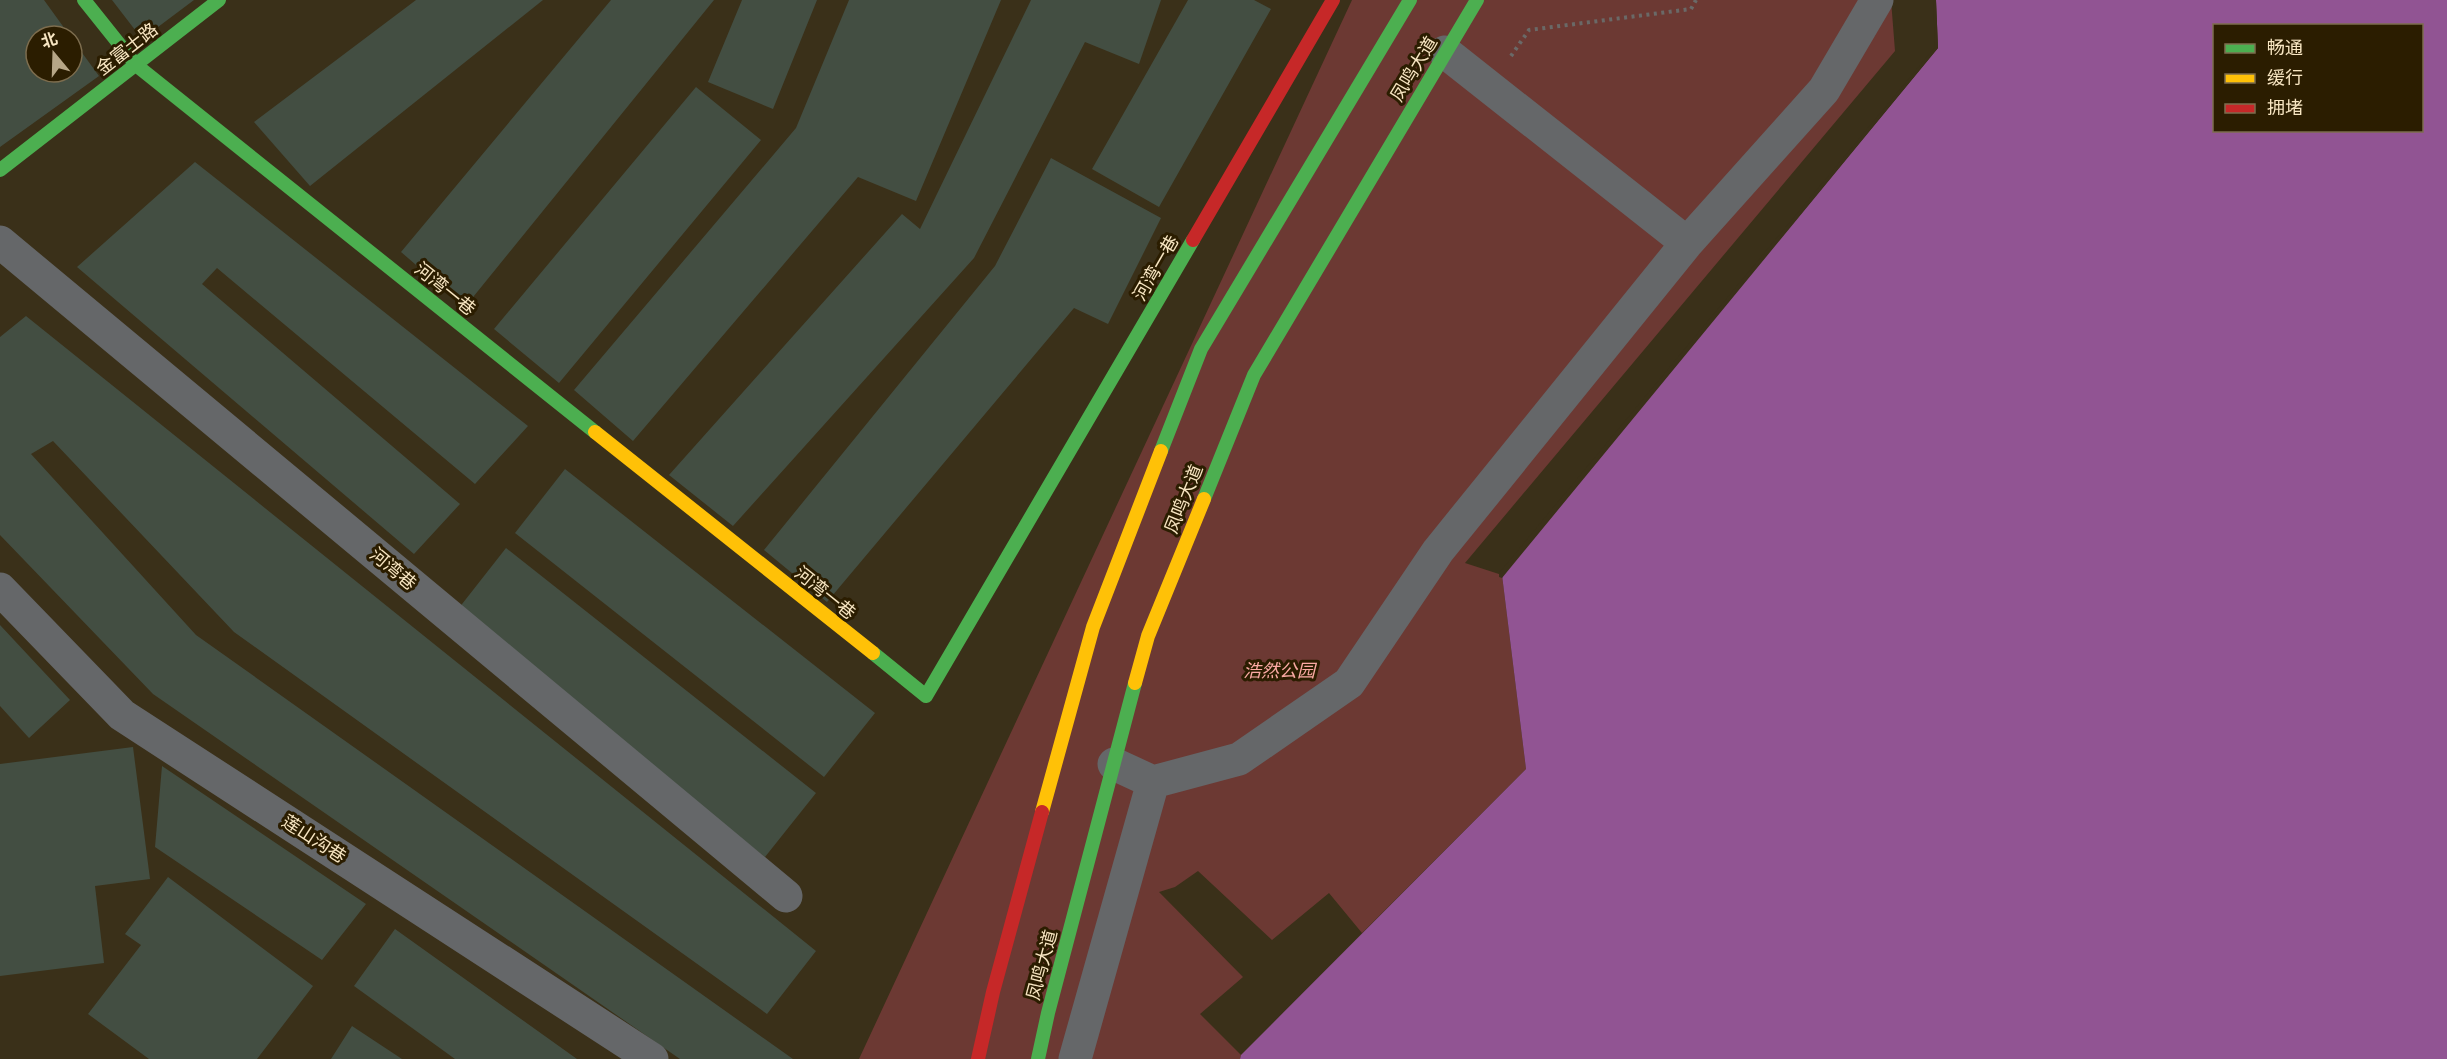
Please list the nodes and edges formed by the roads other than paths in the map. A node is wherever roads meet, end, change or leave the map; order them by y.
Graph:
1 (84, 0) edge
2 (219, 0) edge
3 (1334, 0) edge
4 (1410, 0) edge
5 (1477, 0) edge
6 (1877, 0) edge
7 (1445, 52) junction
8 (136, 65) junction
9 (0, 171) edge
10 (0, 242) edge
11 (1687, 243) junction
12 (0, 589) edge
13 (1114, 764) junction
14 (1153, 782) junction
15 (786, 896) dead end
16 (652, 1059) edge
17 (978, 1059) edge
18 (1038, 1059) edge
19 (1075, 1059) edge

1 - 8 main road, 河湾一巷
2 - 8 main road, 金富士路
3 - 8 main road, 河湾一巷
4 - 17 main road, 凤鸣大道
5 - 7 main road, 凤鸣大道
6 - 11 street
7 - 11 street
7 - 13 main road, 凤鸣大道
8 - 9 main road, 金富士路
10 - 15 street, 河湾巷
11 - 14 street
12 - 16 street, 莲山沟巷
13 - 14 street
13 - 18 main road, 凤鸣大道
14 - 19 street

